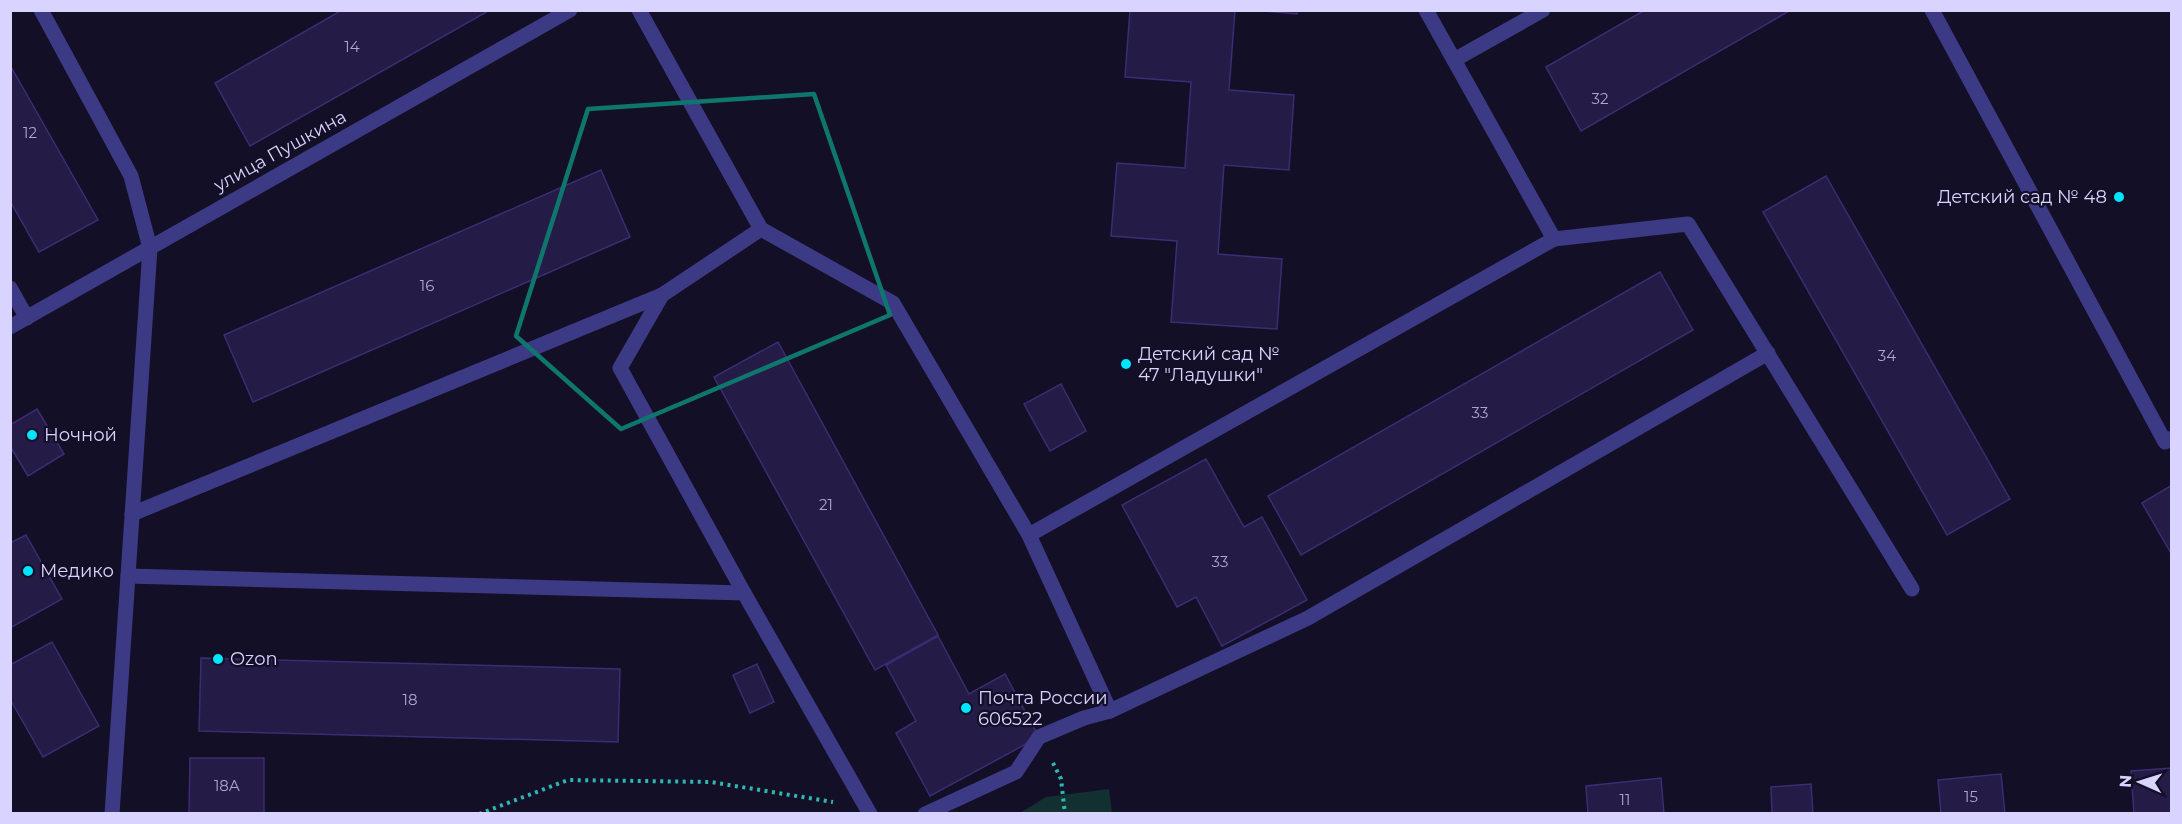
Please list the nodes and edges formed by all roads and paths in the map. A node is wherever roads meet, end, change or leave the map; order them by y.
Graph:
1 (41, 10) edge
2 (570, 10) edge
3 (639, 10) edge
4 (1426, 10) edge
5 (1544, 10) edge
6 (1932, 10) edge
7 (1454, 60) junction
8 (761, 229) junction
9 (1554, 238) junction
10 (150, 248) junction
11 (10, 288) edge
12 (662, 295) junction
13 (27, 318) junction
14 (10, 327) edge
15 (1768, 353) junction
16 (2172, 438) edge
17 (132, 514) junction
18 (1029, 535) junction
19 (128, 576) junction
20 (1912, 589) dead end
21 (744, 593) junction
22 (1110, 711) junction
23 (1039, 737) junction
24 (868, 810) edge
25 (112, 813) edge
26 (479, 813) edge
27 (925, 813) edge
28 (1065, 813) edge

1 - 10 street
2 - 10 street, улица Пушкина
3 - 8 street
4 - 7 street
5 - 7 street
6 - 16 street
7 - 9 street
8 - 12 street
8 - 18 street
9 - 15 street
9 - 18 street
10 - 13 street, улица Пушкина
10 - 17 street
11 - 13 street
12 - 17 street
12 - 21 street
13 - 14 street, улица Пушкина
15 - 20 street
15 - 22 street
17 - 19 street
18 - 22 street
19 - 21 street
19 - 25 street
21 - 24 street
22 - 23 street
23 - 27 street
23 - 28 path
24 - 26 path

